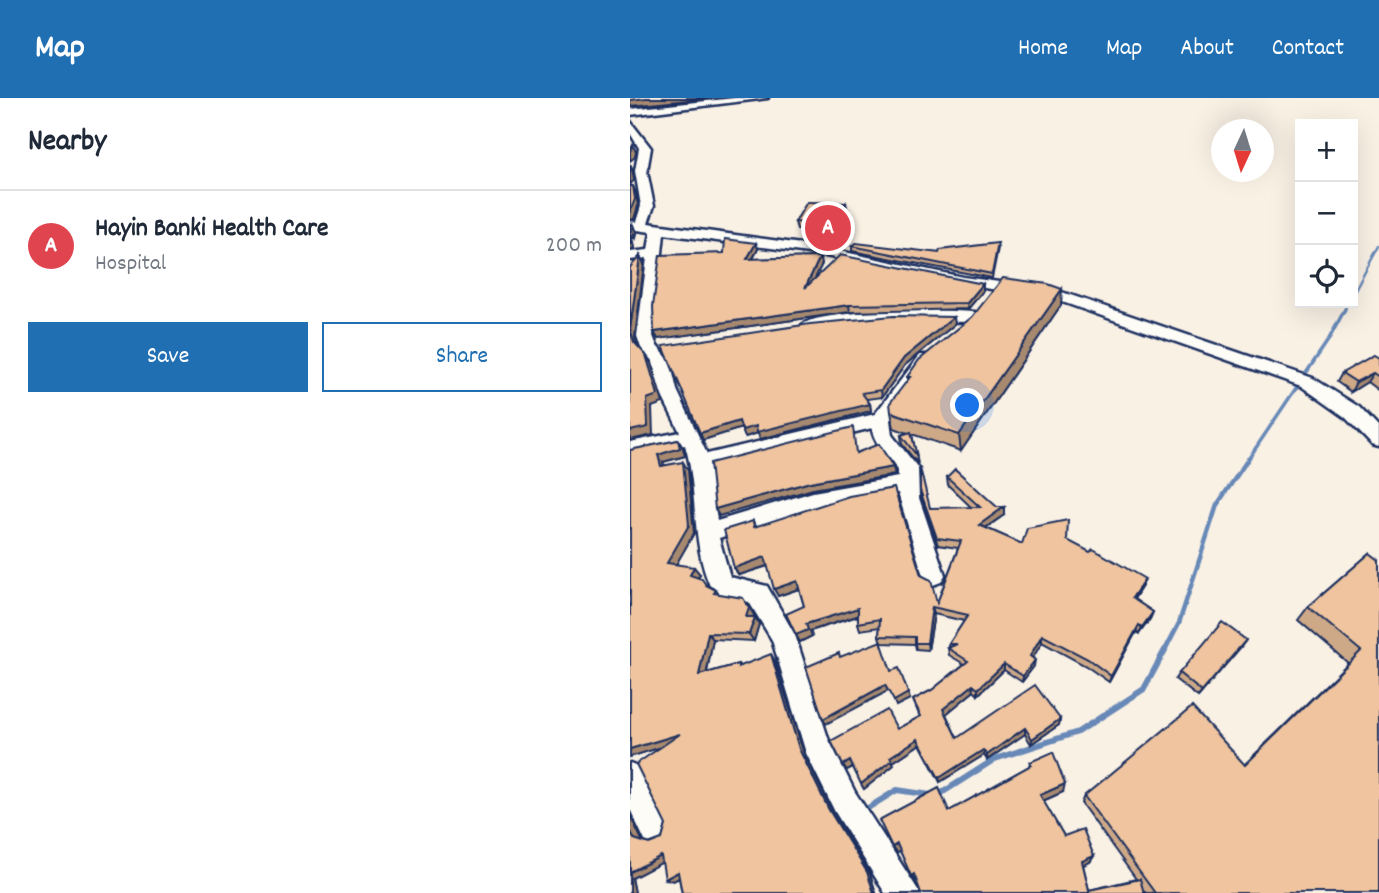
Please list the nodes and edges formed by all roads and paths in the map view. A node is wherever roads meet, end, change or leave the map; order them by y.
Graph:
1 (763, 98) edge
2 (704, 101) edge
3 (630, 112) edge
4 (630, 124) edge
5 (635, 167) edge
6 (630, 189) edge
7 (645, 189) junction
8 (643, 226) edge
9 (655, 253) junction
10 (630, 256) edge
11 (998, 286) junction
12 (975, 317) junction
13 (794, 327) edge
14 (675, 345) edge
15 (649, 348) junction
16 (881, 419) junction
17 (1372, 421) edge
18 (692, 437) junction
19 (1379, 440) edge
20 (630, 449) edge
21 (700, 463) junction
22 (907, 483) junction
23 (707, 533) junction
24 (933, 575) dead end
25 (630, 777) edge
26 (656, 830) dead end
27 (904, 893) edge

1 - 2 street
2 - 3 street
4 - 5 street
5 - 7 street
6 - 7 street
7 - 8 street
8 - 9 street
8 - 11 street
9 - 10 street
9 - 15 street
11 - 12 street
11 - 17 street
12 - 13 street
12 - 16 street
14 - 15 street
15 - 18 street
16 - 21 street
16 - 22 street
17 - 19 street
18 - 20 street
18 - 21 street
21 - 23 street
22 - 23 street
22 - 24 street
23 - 27 street
25 - 26 street

